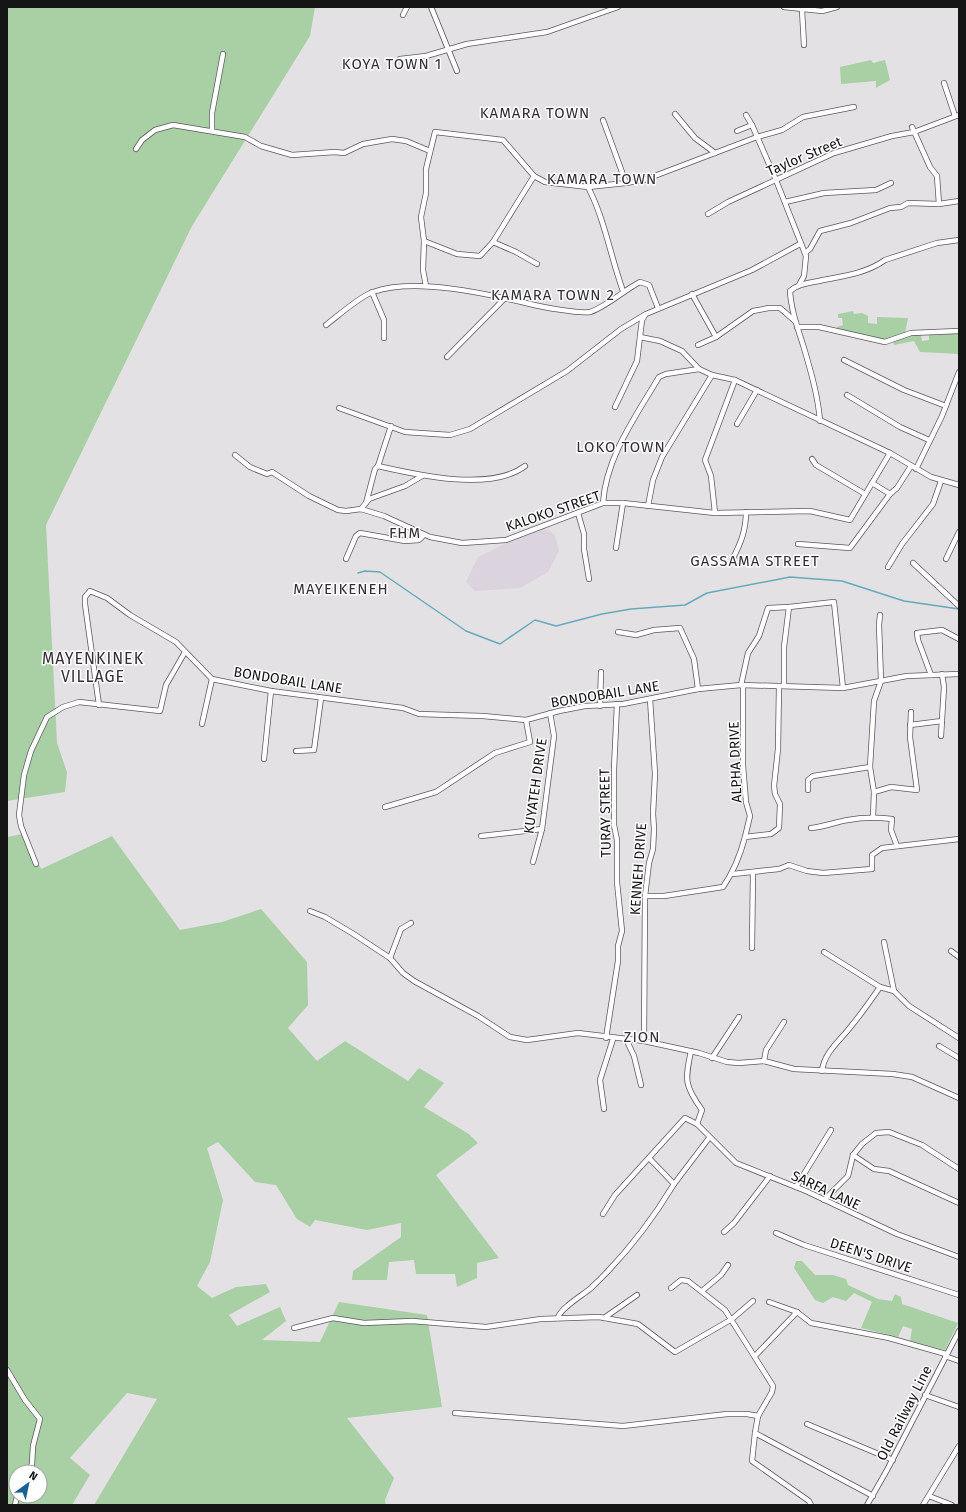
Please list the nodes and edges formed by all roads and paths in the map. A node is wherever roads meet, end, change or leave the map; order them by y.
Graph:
1 (407, 7) edge
2 (431, 7) edge
3 (618, 7) edge
4 (784, 7) edge
5 (836, 7) edge
6 (612, 8) edge
7 (802, 10) junction
8 (403, 15) dead end
9 (804, 45) dead end
10 (448, 49) junction
11 (223, 54) dead end
12 (400, 59) dead end
13 (457, 71) dead end
14 (944, 83) dead end
15 (854, 106) dead end
16 (675, 114) dead end
17 (746, 115) dead end
18 (957, 115) edge
19 (603, 120) dead end
20 (752, 125) junction
21 (912, 127) dead end
22 (212, 130) junction
23 (737, 131) dead end
24 (914, 132) junction
25 (757, 137) junction
26 (136, 149) dead end
27 (430, 151) junction
28 (715, 153) junction
29 (534, 176) junction
30 (776, 180) junction
31 (626, 183) junction
32 (891, 183) dead end
33 (588, 187) junction
34 (959, 201) edge
35 (785, 202) junction
36 (939, 204) junction
37 (708, 214) dead end
38 (959, 240) edge
39 (424, 241) junction
40 (493, 242) junction
41 (800, 244) junction
42 (805, 253) junction
43 (537, 264) dead end
44 (799, 285) junction
45 (426, 286) junction
46 (623, 291) junction
47 (372, 292) junction
48 (692, 294) junction
49 (505, 298) junction
50 (658, 308) junction
51 (646, 314) junction
52 (326, 324) dead end
53 (797, 325) junction
54 (959, 331) edge
55 (640, 337) junction
56 (716, 337) junction
57 (384, 338) dead end
58 (698, 345) dead end
59 (447, 357) dead end
60 (844, 360) dead end
61 (699, 369) junction
62 (959, 372) edge
63 (712, 375) junction
64 (735, 380) junction
65 (757, 390) junction
66 (847, 395) dead end
67 (946, 406) junction
68 (615, 407) dead end
69 (339, 408) dead end
70 (820, 421) junction
71 (737, 424) dead end
72 (391, 426) junction
73 (929, 440) junction
74 (890, 453) junction
75 (235, 455) dead end
76 (812, 459) dead end
77 (378, 466) junction
78 (525, 466) dead end
79 (911, 466) junction
80 (916, 469) junction
81 (422, 476) junction
82 (941, 481) junction
83 (872, 483) junction
84 (959, 485) edge
85 (865, 494) junction
86 (890, 494) junction
87 (366, 503) junction
88 (603, 503) junction
89 (623, 503) junction
90 (648, 506) junction
91 (360, 509) junction
92 (746, 512) junction
93 (578, 513) junction
94 (715, 513) junction
95 (959, 532) edge
96 (424, 535) junction
97 (798, 544) dead end
98 (616, 548) dead end
99 (346, 559) dead end
100 (946, 559) dead end
101 (732, 560) dead end
102 (913, 563) dead end
103 (888, 567) dead end
104 (589, 580) dead end
105 (959, 606) edge
106 (789, 607) junction
107 (880, 615) dead end
108 (618, 632) dead end
109 (959, 639) edge
110 (185, 652) junction
111 (601, 672) dead end
112 (942, 674) junction
113 (959, 674) edge
114 (931, 675) junction
115 (212, 678) junction
116 (881, 682) junction
117 (742, 685) junction
118 (781, 686) junction
119 (843, 688) junction
120 (698, 689) junction
121 (271, 691) junction
122 (321, 698) junction
123 (650, 700) junction
124 (618, 704) junction
125 (98, 705) junction
126 (600, 706) junction
127 (911, 712) dead end
128 (550, 713) junction
129 (526, 720) junction
130 (942, 721) junction
131 (202, 724) dead end
132 (910, 725) junction
133 (941, 736) dead end
134 (296, 751) dead end
135 (264, 759) dead end
136 (870, 766) junction
137 (808, 790) dead end
138 (874, 792) junction
139 (385, 807) dead end
140 (873, 817) junction
141 (811, 828) dead end
142 (542, 829) junction
143 (481, 836) dead end
144 (745, 837) junction
145 (959, 839) edge
146 (897, 846) junction
147 (534, 862) dead end
148 (36, 864) dead end
149 (753, 872) junction
150 (733, 874) junction
151 (645, 896) junction
152 (310, 911) dead end
153 (411, 923) dead end
154 (884, 942) dead end
155 (752, 948) dead end
156 (951, 951) dead end
157 (824, 952) dead end
158 (959, 957) edge
159 (390, 958) junction
160 (880, 987) junction
161 (894, 991) junction
162 (739, 1018) dead end
163 (784, 1022) dead end
164 (606, 1038) junction
165 (959, 1038) edge
166 (613, 1039) junction
167 (626, 1039) junction
168 (644, 1041) junction
169 (939, 1046) dead end
170 (691, 1051) junction
171 (712, 1058) junction
172 (959, 1058) edge
173 (764, 1061) junction
174 (822, 1071) junction
175 (641, 1085) dead end
176 (959, 1098) edge
177 (604, 1109) dead end
178 (697, 1124) junction
179 (830, 1130) dead end
180 (709, 1138) junction
181 (853, 1155) junction
182 (650, 1159) junction
183 (959, 1169) edge
184 (770, 1176) junction
185 (674, 1184) junction
186 (796, 1187) junction
187 (824, 1200) junction
188 (959, 1203) edge
189 (603, 1214) dead end
190 (724, 1232) dead end
191 (776, 1233) dead end
192 (959, 1257) edge
193 (728, 1264) dead end
194 (671, 1288) dead end
195 (702, 1292) junction
196 (637, 1295) dead end
197 (959, 1295) edge
198 (753, 1301) dead end
199 (769, 1302) dead end
200 (797, 1312) junction
201 (558, 1318) junction
202 (604, 1318) junction
203 (732, 1319) junction
204 (294, 1328) dead end
205 (959, 1331) edge
206 (945, 1355) junction
207 (755, 1356) junction
208 (959, 1361) edge
209 (7, 1370) edge
210 (925, 1395) junction
211 (959, 1407) edge
212 (455, 1413) dead end
213 (758, 1416) junction
214 (807, 1424) dead end
215 (755, 1434) junction
216 (959, 1447) edge
217 (892, 1460) junction
218 (32, 1464) edge
219 (872, 1496) junction
220 (929, 1496) junction
221 (811, 1505) edge
222 (867, 1505) edge
223 (923, 1505) edge
224 (952, 1505) edge

1 - 8 street
2 - 10 street
3 - 6 street
4 - 7 street
5 - 7 street
6 - 10 street
7 - 9 street
10 - 12 street
10 - 13 street
11 - 22 street
14 - 18 street
15 - 25 street
16 - 28 street
17 - 20 street
18 - 24 street, Taylor Street
19 - 31 street
20 - 23 street
20 - 25 street
21 - 24 street
22 - 26 street
22 - 27 street
24 - 30 street, Taylor Street
24 - 36 street
25 - 28 street
25 - 30 street
27 - 29 street
27 - 39 street
28 - 31 street
29 - 33 street
29 - 40 street
30 - 35 street
30 - 37 street, Taylor Street
31 - 33 street
32 - 35 street
33 - 46 street
34 - 36 street
35 - 41 street
36 - 42 street
38 - 44 street
39 - 40 street
39 - 45 street
40 - 43 street
41 - 42 street
41 - 48 street
42 - 44 street
44 - 53 street
45 - 47 street
45 - 49 street
46 - 49 street
46 - 50 street
47 - 52 street
47 - 57 street
48 - 50 street
48 - 56 street
49 - 59 street
50 - 51 street
51 - 55 street
51 - 72 street
53 - 54 street
53 - 56 street
53 - 70 street
55 - 61 street
55 - 68 street
56 - 58 street
60 - 67 street
61 - 63 street
61 - 88 street
62 - 67 street
63 - 64 street
63 - 90 street
64 - 65 street
64 - 94 street
65 - 70 street
65 - 71 street
66 - 73 street
67 - 73 street
69 - 72 street
70 - 74 street
72 - 77 street
73 - 80 street
74 - 79 street
74 - 83 street
75 - 91 street, KALOKO STREET
76 - 85 street
77 - 81 street
77 - 87 street
78 - 81 street
79 - 80 street
79 - 86 street
80 - 82 street
81 - 87 street
82 - 84 street
82 - 103 street
83 - 85 street
83 - 86 street
85 - 92 street, KALOKO STREET
86 - 97 street
87 - 91 street
88 - 89 street, KALOKO STREET
88 - 93 street, KALOKO STREET
89 - 90 street, KALOKO STREET
89 - 98 street
90 - 94 street, KALOKO STREET
91 - 96 street, KALOKO STREET
92 - 94 street, KALOKO STREET
92 - 101 street
93 - 96 street, KALOKO STREET
93 - 104 street
95 - 100 street
96 - 99 street
102 - 105 street
106 - 117 street, ALPHA DRIVE
106 - 118 street
106 - 119 street
107 - 116 street
108 - 120 street
109 - 114 street
110 - 115 street, BONDOBAIL LANE
110 - 125 street
110 - 125 street, BONDOBAIL LANE
111 - 126 street
112 - 113 street, BONDOBAIL LANE
112 - 114 street, BONDOBAIL LANE
112 - 130 street
114 - 116 street, BONDOBAIL LANE
115 - 121 street, BONDOBAIL LANE
115 - 131 street
116 - 119 street, BONDOBAIL LANE
116 - 136 street
117 - 118 street, BONDOBAIL LANE
117 - 120 street, BONDOBAIL LANE
117 - 144 street, ALPHA DRIVE
118 - 119 street, BONDOBAIL LANE
118 - 144 street
120 - 123 street, BONDOBAIL LANE
121 - 122 street, BONDOBAIL LANE
121 - 135 street
122 - 129 street, BONDOBAIL LANE
122 - 134 street
123 - 124 street, BONDOBAIL LANE
123 - 151 street, KENNEH DRIVE
124 - 126 street, BONDOBAIL LANE
124 - 164 street, TURAY STREET
125 - 148 street
126 - 128 street, BONDOBAIL LANE
127 - 132 street
128 - 129 street, BONDOBAIL LANE
128 - 142 street, KUYATEH DRIVE
129 - 139 street
130 - 132 street
130 - 133 street
132 - 138 street
136 - 137 street
136 - 138 street
138 - 140 street
140 - 141 street
140 - 146 street
142 - 143 street
142 - 147 street, KUYATEH DRIVE
144 - 150 street, ALPHA DRIVE
145 - 146 street
146 - 149 street
149 - 150 street
149 - 155 street
150 - 151 street
151 - 168 street, KENNEH DRIVE
152 - 159 street
153 - 159 street
154 - 161 street
156 - 158 street
157 - 160 street
159 - 164 street
160 - 161 street
160 - 174 street
161 - 165 street
162 - 171 street
163 - 173 street
164 - 166 street
166 - 167 street
166 - 177 street
167 - 168 street
167 - 175 street
168 - 170 street
169 - 172 street
170 - 171 street
170 - 178 street
171 - 173 street
173 - 174 street
174 - 176 street
178 - 180 street, SARFA LANE
178 - 182 street
179 - 186 street
180 - 184 street, SARFA LANE
180 - 185 street
181 - 183 street
181 - 187 street
181 - 188 street
182 - 185 street
182 - 189 street
184 - 186 street, SARFA LANE
184 - 190 street
185 - 201 street
186 - 187 street, SARFA LANE
187 - 192 street, SARFA LANE
191 - 197 street, DEEN'S DRIVE
193 - 195 street
194 - 195 street
195 - 203 street
196 - 202 street
198 - 203 street
199 - 200 street
200 - 206 street
200 - 207 street
201 - 202 street
201 - 204 street
202 - 203 street
203 - 207 street
205 - 206 street, Old Railway Line
206 - 208 street
206 - 210 street, Old Railway Line
207 - 213 street
209 - 218 street
210 - 211 street
210 - 217 street, Old Railway Line
212 - 213 street
213 - 215 street
214 - 217 street
215 - 219 street
215 - 221 street
216 - 220 street
217 - 219 street, Old Railway Line
219 - 222 street, Old Railway Line
220 - 223 street
220 - 224 street

